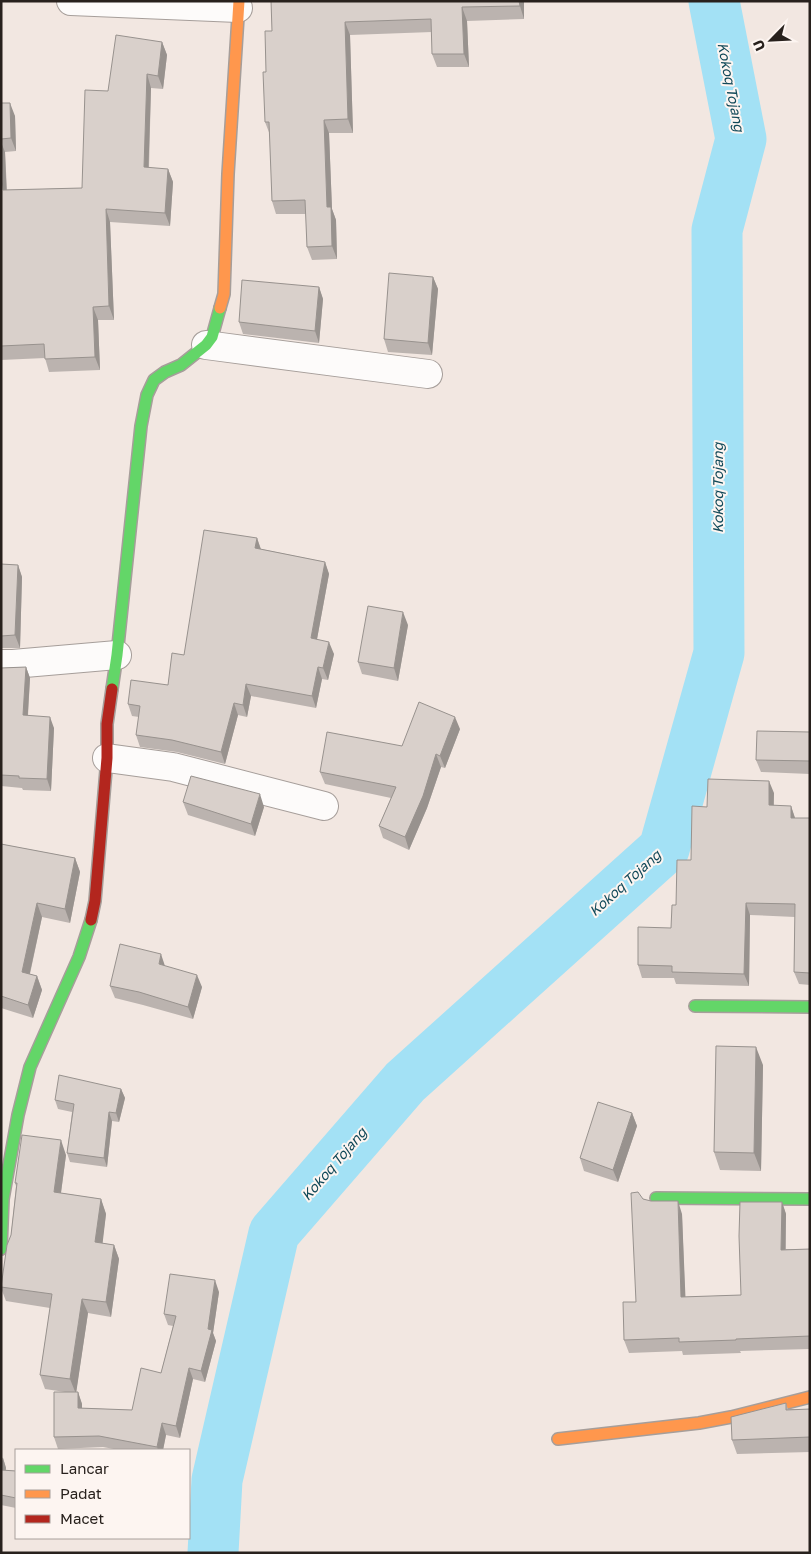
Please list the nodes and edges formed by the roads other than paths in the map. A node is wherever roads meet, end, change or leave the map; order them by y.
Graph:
1 (71, 1) edge
2 (239, 4) edge
3 (206, 345) junction
4 (428, 374) dead end
5 (117, 655) junction
6 (1, 664) edge
7 (107, 758) junction
8 (324, 806) dead end
9 (695, 1006) dead end
10 (810, 1007) edge
11 (656, 1198) dead end
12 (810, 1199) edge
13 (1, 1249) edge
14 (810, 1396) edge
15 (558, 1439) dead end

1 - 2 street
2 - 3 street
3 - 4 street
3 - 5 street
5 - 6 street
5 - 7 street
7 - 8 street
7 - 13 street
9 - 10 street
11 - 12 street
14 - 15 street

